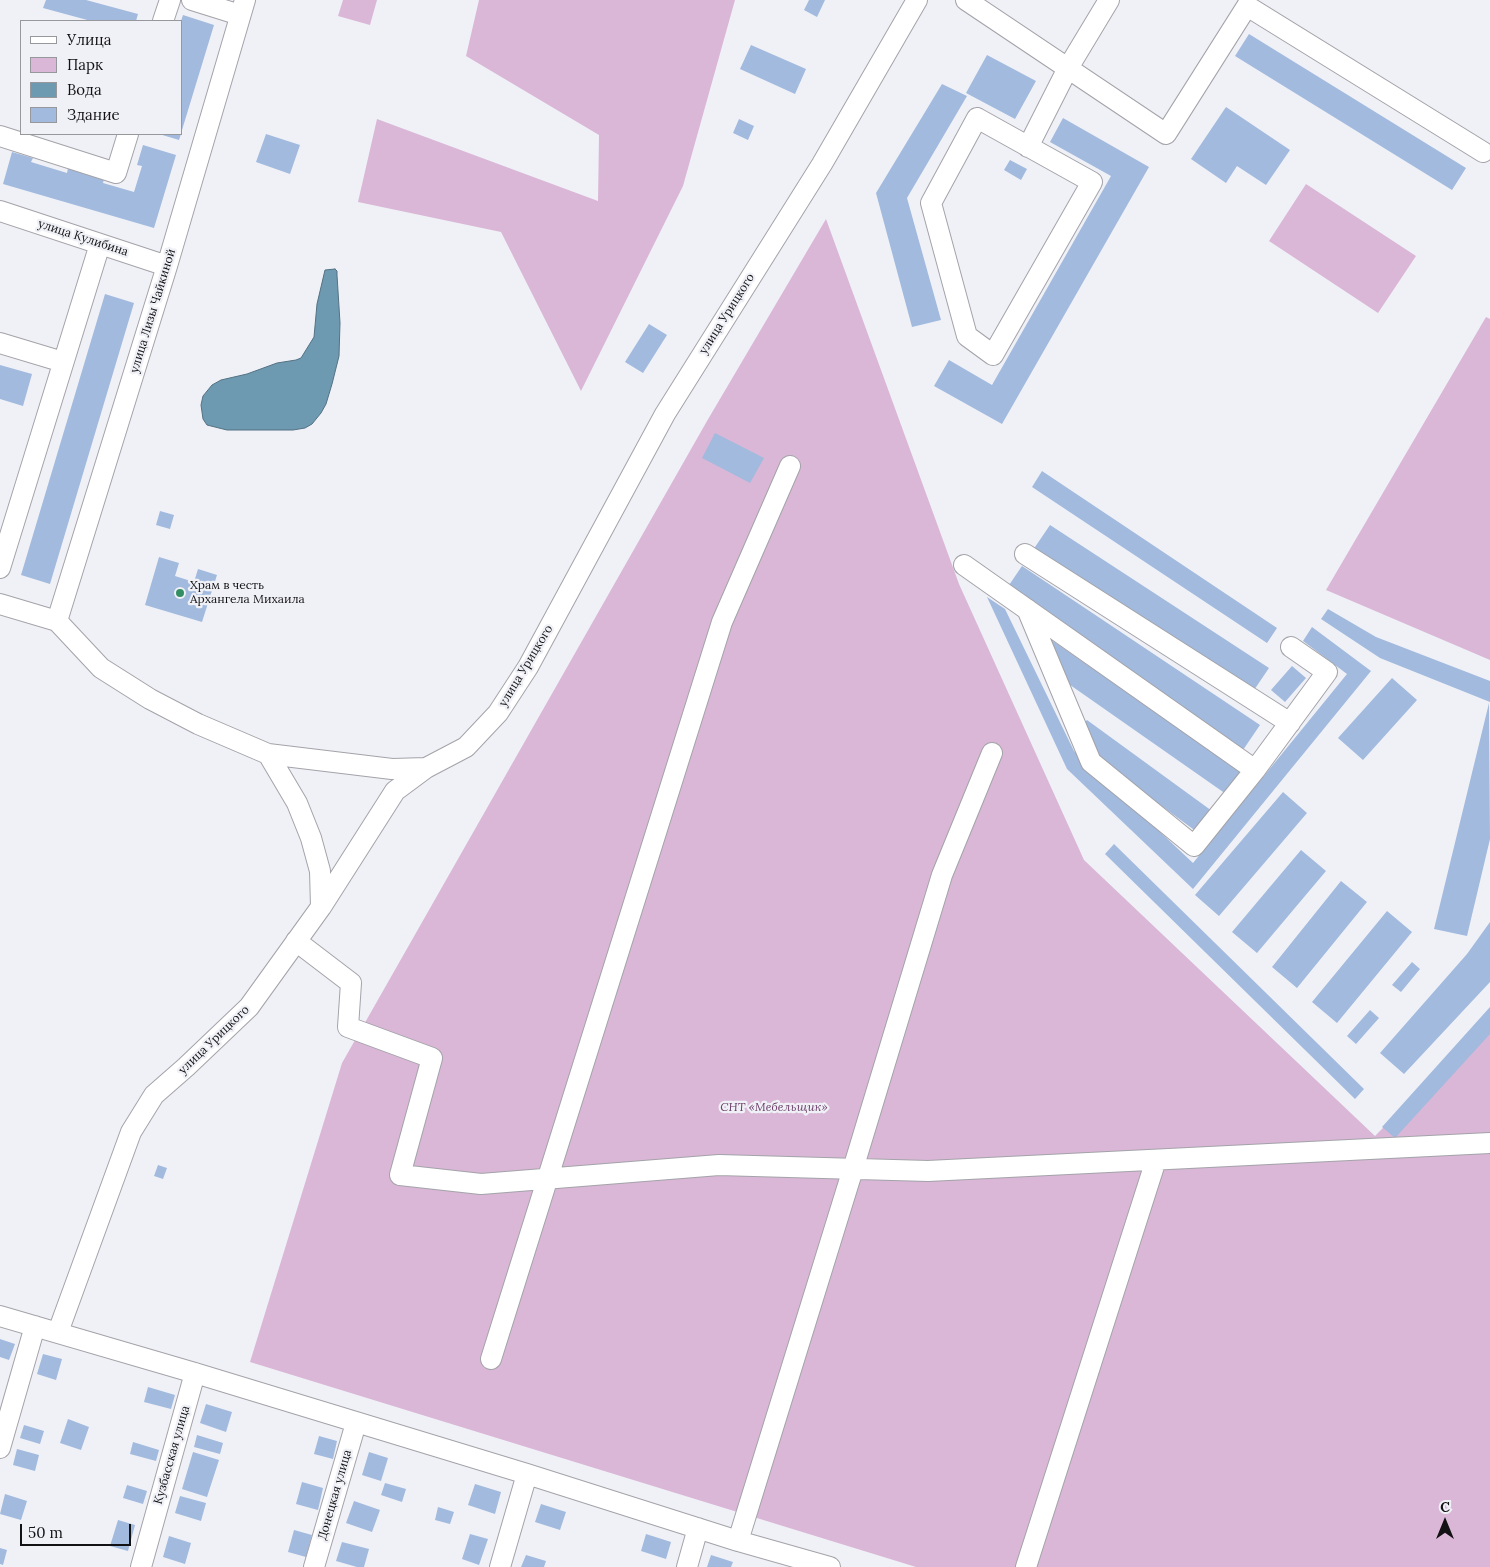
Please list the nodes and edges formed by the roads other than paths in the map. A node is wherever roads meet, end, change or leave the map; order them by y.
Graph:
1 (170, 0) edge
2 (192, 0) edge
3 (917, 0) edge
4 (966, 0) edge
5 (1109, 0) edge
6 (243, 8) edge
7 (164, 20) edge
8 (1068, 68) junction
9 (128, 135) edge
10 (0, 136) edge
11 (1028, 147) junction
12 (1483, 152) dead end
13 (0, 211) edge
14 (100, 244) junction
15 (167, 266) junction
16 (0, 343) edge
17 (63, 362) junction
18 (790, 466) dead end
19 (5, 531) edge
20 (1025, 554) dead end
21 (964, 565) dead end
22 (0, 568) edge
23 (0, 604) edge
24 (1027, 609) junction
25 (57, 621) junction
26 (1291, 647) dead end
27 (1290, 723) junction
28 (992, 752) dead end
29 (268, 754) junction
30 (426, 768) junction
31 (1255, 770) junction
32 (321, 907) junction
33 (296, 941) junction
34 (1490, 1143) edge
35 (1156, 1160) junction
36 (853, 1169) junction
37 (548, 1179) junction
38 (0, 1316) edge
39 (35, 1326) junction
40 (58, 1332) junction
41 (491, 1359) dead end
42 (195, 1373) junction
43 (356, 1423) junction
44 (0, 1448) edge
45 (527, 1474) junction
46 (698, 1528) junction
47 (738, 1541) junction
48 (141, 1567) edge
49 (314, 1567) edge
50 (500, 1567) edge
51 (686, 1567) edge
52 (830, 1567) edge
53 (1026, 1567) edge

1 - 7 street
2 - 6 street
3 - 30 street, улица Урицкого
4 - 8 street
5 - 8 street
6 - 15 street, улица Лизы Чайкиной
8 - 11 street
8 - 12 street
9 - 10 street
11 - 11 street
13 - 14 street, улица Кулибина
14 - 15 street, улица Кулибина
14 - 17 street
15 - 25 street, улица Лизы Чайкиной
16 - 17 street
17 - 19 street
18 - 37 street
19 - 22 street
20 - 27 street
21 - 24 street
23 - 25 street
24 - 31 street
24 - 31 street
25 - 29 street
26 - 27 street
27 - 31 street
28 - 36 street
29 - 30 street
29 - 32 street
30 - 32 street, улица Урицкого
32 - 33 street, улица Урицкого
33 - 37 street
33 - 40 street, улица Урицкого
34 - 35 street
35 - 36 street
35 - 53 street
36 - 37 street
36 - 47 street
37 - 41 street
38 - 39 street
39 - 40 street
39 - 44 street
40 - 42 street
42 - 43 street
42 - 48 street, Кузбасская улица
43 - 45 street
43 - 49 street, Донецкая улица
45 - 46 street
45 - 50 street
46 - 47 street
46 - 51 street
47 - 52 street

